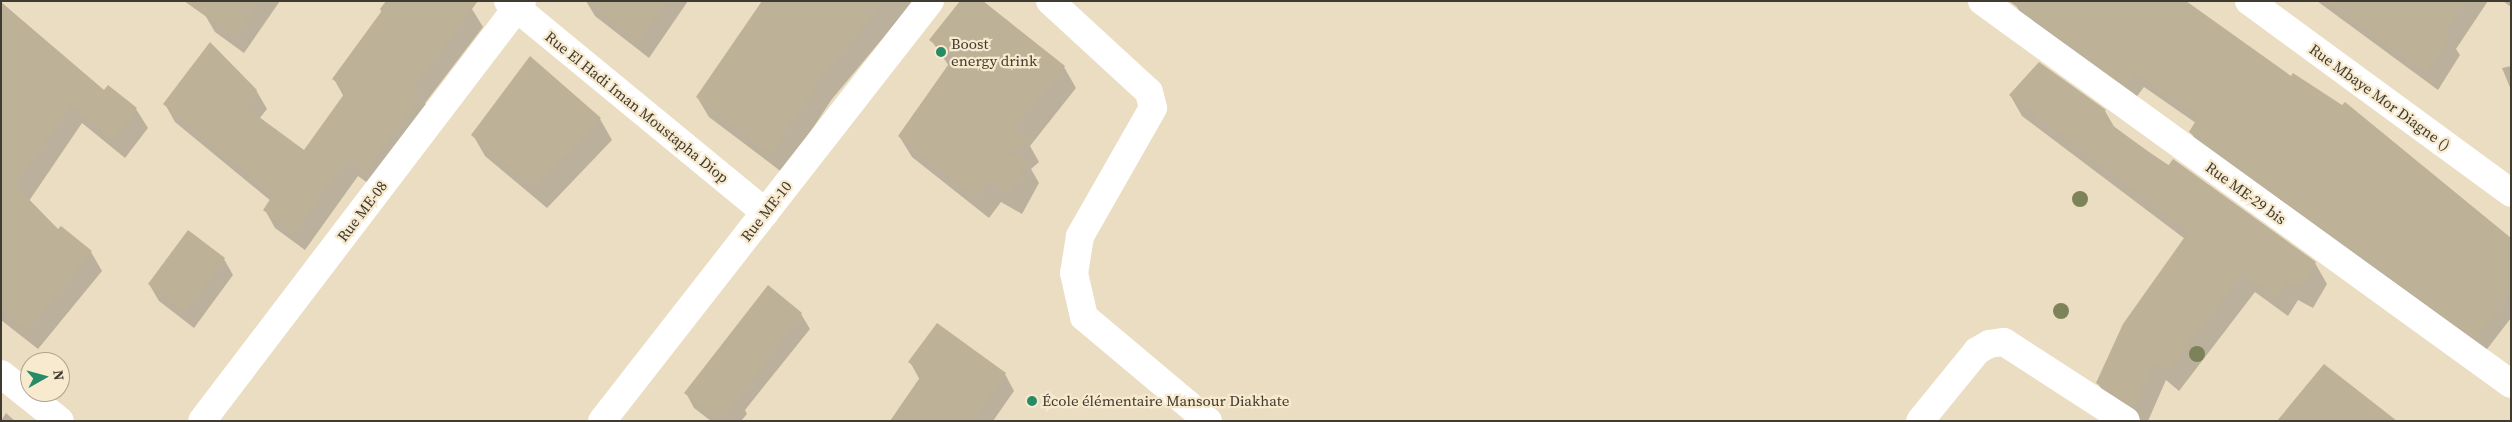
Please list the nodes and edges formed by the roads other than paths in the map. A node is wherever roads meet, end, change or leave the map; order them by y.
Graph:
1 (930, 1) edge
2 (1050, 1) edge
3 (1982, 1) edge
4 (2249, 1) edge
5 (515, 4) edge
6 (2511, 193) edge
7 (766, 212) junction
8 (1, 374) edge
9 (2511, 384) edge
10 (60, 421) edge
11 (202, 421) edge
12 (602, 421) edge
13 (1208, 421) edge
14 (1920, 421) edge
15 (2126, 421) edge

1 - 7 street, Rue ME-10
2 - 13 street
3 - 9 street, Rue ME-29 bis
4 - 6 street, Rue Mbaye Mor Diagne ()
5 - 7 street, Rue El Hadi Iman Moustapha Diop
5 - 11 street, Rue ME-08
7 - 12 street, Rue ME-10
8 - 10 street
14 - 15 street

